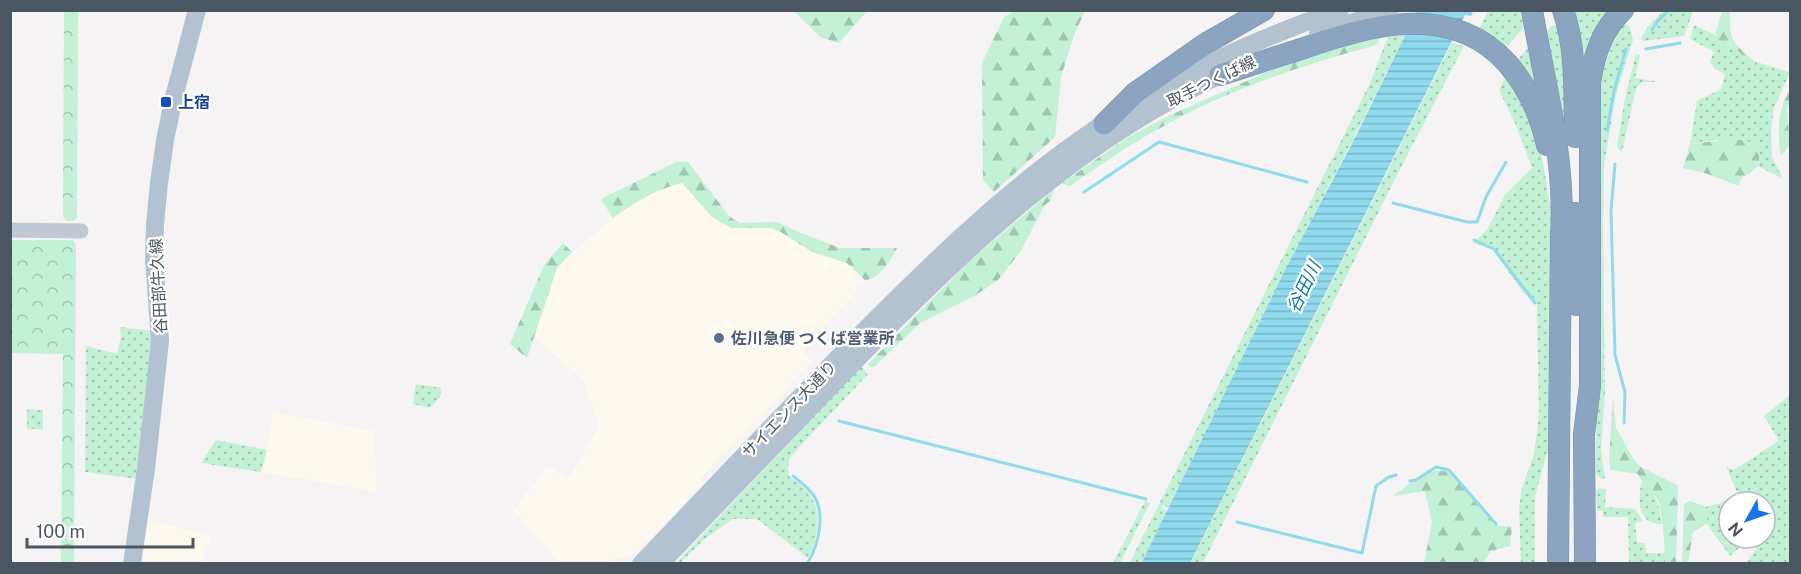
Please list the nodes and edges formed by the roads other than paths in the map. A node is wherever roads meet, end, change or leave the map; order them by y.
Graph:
1 (197, 10) edge
2 (1264, 10) edge
3 (1340, 10) edge
4 (1390, 10) edge
5 (1532, 10) edge
6 (1563, 10) edge
7 (1619, 14) edge
8 (1220, 75) junction
9 (1104, 124) junction
10 (1048, 163) joint
11 (1047, 182) joint
12 (10, 230) edge
13 (81, 231) dead end
14 (1561, 237) junction
15 (1584, 434) junction
16 (132, 564) edge
17 (641, 564) edge
18 (660, 564) edge
19 (1558, 564) edge
20 (1585, 564) edge

1 - 16 main road, 谷田部牛久線
2 - 9 highway
3 - 9 main road, 取手つくば線
4 - 8 main road, 取手つくば線
5 - 14 highway
6 - 15 highway
7 - 15 highway
8 - 11 main road, 取手つくば線
8 - 14 highway
9 - 10 main road, 取手つくば線
10 - 17 main road, サイエンス大通り
11 - 18 main road, サイエンス大通り
12 - 13 street
14 - 19 highway
15 - 20 highway

